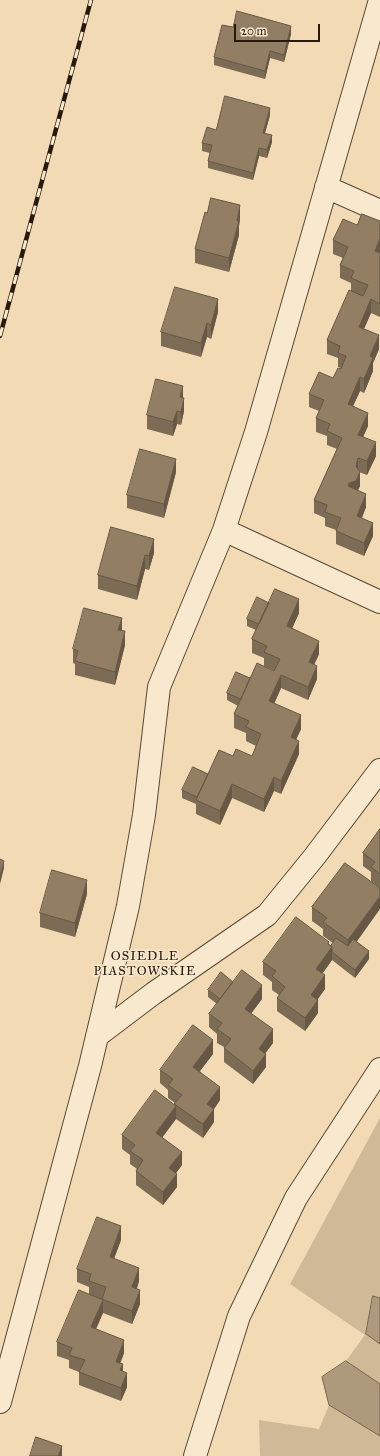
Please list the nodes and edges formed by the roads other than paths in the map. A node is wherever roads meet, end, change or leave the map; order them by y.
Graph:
1 (380, 0) edge
2 (326, 187) junction
3 (380, 211) edge
4 (224, 530) junction
5 (380, 602) edge
6 (380, 770) edge
7 (97, 1036) junction
8 (380, 1069) edge
9 (0, 1402) edge
10 (195, 1456) edge

1 - 2 street
2 - 3 street
2 - 4 street
4 - 5 street
4 - 7 street
6 - 7 street
7 - 9 street
8 - 10 street

